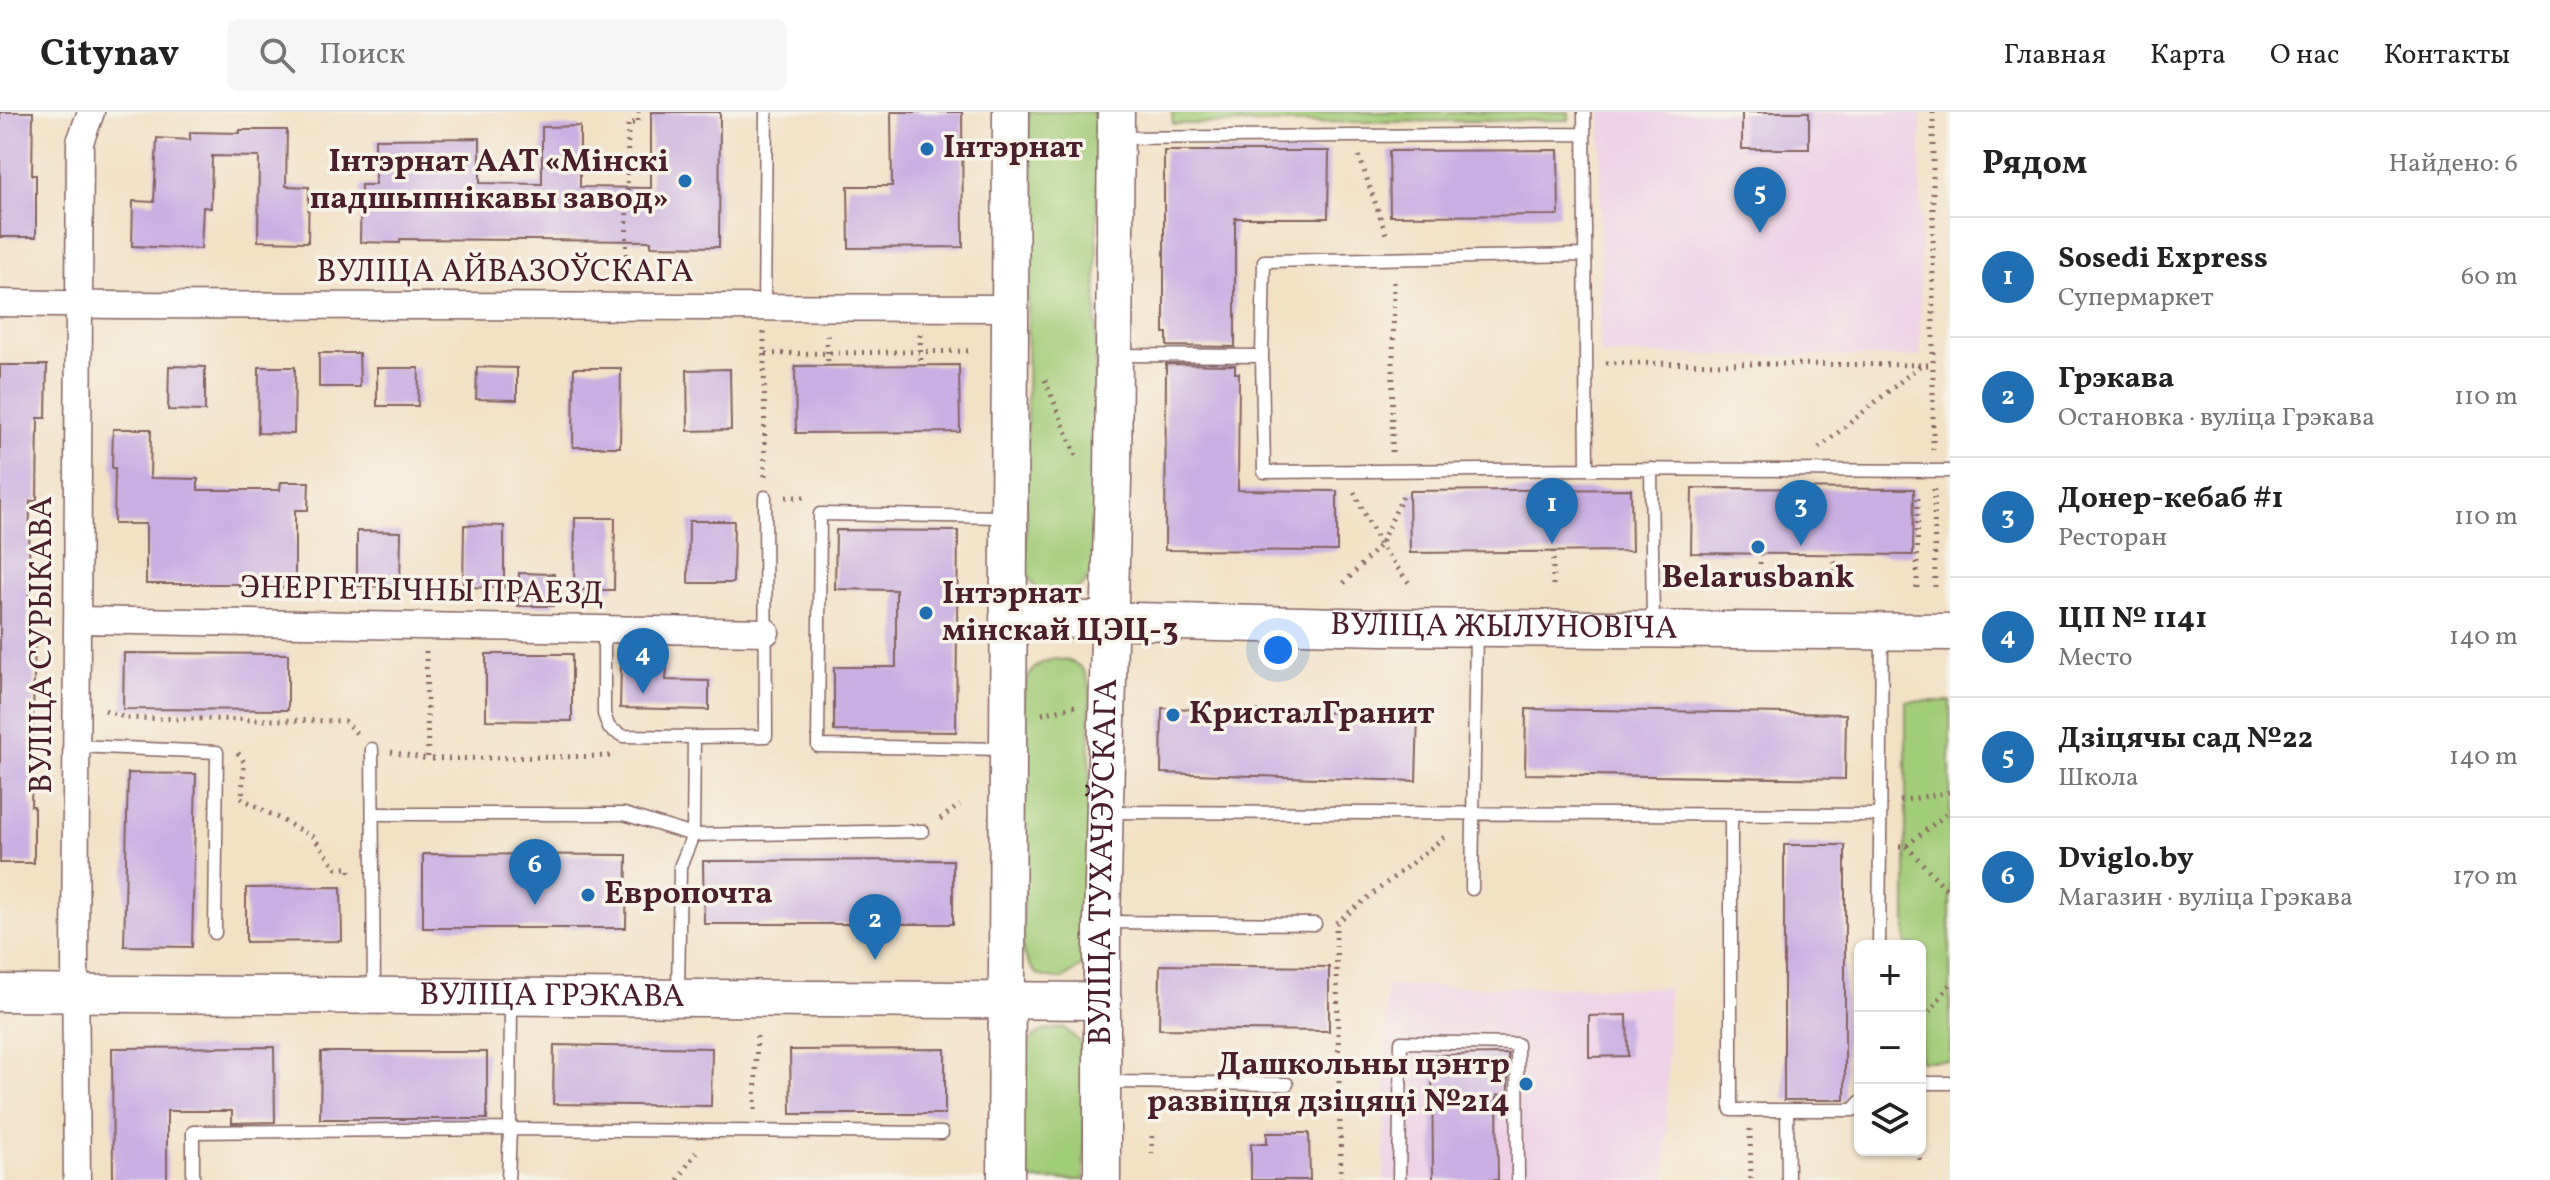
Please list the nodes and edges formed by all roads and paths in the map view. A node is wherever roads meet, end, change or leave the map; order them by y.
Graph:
1 (91, 112) edge
2 (638, 112) edge
3 (766, 112) edge
4 (1011, 112) edge
5 (1584, 112) edge
6 (1933, 112) edge
7 (1116, 125) edge
8 (1584, 134) junction
9 (1352, 135) junction
10 (1584, 255) junction
11 (1394, 258) junction
12 (0, 303) edge
13 (79, 304) junction
14 (625, 308) junction
15 (764, 308) junction
16 (1010, 308) junction
17 (970, 351) dead end
18 (764, 354) junction
19 (1114, 355) junction
20 (1262, 356) junction
21 (1585, 363) junction
22 (1922, 364) junction
23 (1933, 365) junction
24 (1045, 380) dead end
25 (1080, 465) dead end
26 (1392, 469) junction
27 (1416, 469) junction
28 (1587, 469) junction
29 (1651, 469) junction
30 (1794, 469) junction
31 (1344, 471) junction
32 (1918, 471) junction
33 (1934, 471) junction
34 (1950, 471) edge
35 (765, 497) joint
36 (1008, 517) junction
37 (1380, 545) junction
38 (1553, 552) dead end
39 (1760, 554) dead end
40 (1835, 554) dead end
41 (1344, 583) dead end
42 (1409, 583) dead end
43 (1553, 585) dead end
44 (1760, 586) dead end
45 (1834, 587) dead end
46 (1917, 588) dead end
47 (1935, 588) dead end
48 (1008, 618) junction
49 (77, 620) junction
50 (1109, 621) junction
51 (427, 626) junction
52 (1477, 628) junction
53 (604, 629) junction
54 (1653, 631) junction
55 (766, 632) junction
56 (1882, 632) junction
57 (1950, 632) edge
58 (957, 637) dead end
59 (970, 638) dead end
60 (1087, 703) dead end
61 (102, 716) dead end
62 (1031, 716) dead end
63 (694, 737) junction
64 (232, 742) dead end
65 (76, 746) junction
66 (372, 749) junction
67 (1008, 749) junction
68 (616, 756) dead end
69 (428, 759) junction
70 (1950, 792) edge
71 (1880, 808) junction
72 (1950, 811) edge
73 (1105, 812) junction
74 (373, 814) junction
75 (1473, 814) junction
76 (1731, 816) junction
77 (923, 831) dead end
78 (693, 835) junction
79 (1906, 846) junction
80 (1880, 847) junction
81 (350, 884) dead end
82 (1472, 889) dead end
83 (1950, 893) edge
84 (1102, 922) junction
85 (1315, 924) joint
86 (1336, 924) junction
87 (215, 933) dead end
88 (1879, 940) edge
89 (1950, 984) edge
90 (0, 993) edge
91 (74, 993) junction
92 (374, 996) junction
93 (511, 997) junction
94 (678, 997) junction
95 (758, 998) junction
96 (1103, 1001) junction
97 (1008, 1002) junction
98 (1926, 1017) edge
99 (1103, 1082) junction
100 (1926, 1083) edge
101 (1950, 1083) edge
102 (1287, 1084) dead end
103 (1854, 1109) edge
104 (1749, 1110) junction
105 (1787, 1110) junction
106 (510, 1129) junction
107 (756, 1131) junction
108 (942, 1133) dead end
109 (1152, 1136) dead end
110 (1920, 1156) edge
111 (1152, 1158) dead end
112 (1920, 1160) dead end
113 (77, 1180) edge
114 (193, 1180) edge
115 (508, 1180) edge
116 (1006, 1180) edge
117 (1102, 1180) edge
118 (1341, 1180) edge
119 (1399, 1180) edge
120 (1518, 1180) edge
121 (1751, 1180) edge
122 (1788, 1180) edge

1 - 13 street, ВУЛІЦА СУРЫКАВА
2 - 14 path
3 - 15 lane
4 - 16 main road
5 - 8 lane
6 - 23 path
7 - 9 lane
7 - 19 main road, ВУЛІЦА ТУХАЧЭЎСКАГА
8 - 9 lane
8 - 10 lane
9 - 11 path
10 - 11 lane
10 - 21 lane
11 - 20 lane
11 - 26 path
12 - 13 street, ВУЛІЦА АЙВАЗОЎСКАГА
13 - 14 street, ВУЛІЦА АЙВАЗОЎСКАГА
13 - 49 street, ВУЛІЦА СУРЫКАВА
14 - 15 street, ВУЛІЦА АЙВАЗОЎСКАГА
15 - 16 street, ВУЛІЦА АЙВАЗОЎСКАГА
15 - 18 path
16 - 36 main road
17 - 18 path
18 - 35 path
19 - 20 lane
19 - 50 main road, ВУЛІЦА ТУХАЧЭЎСКАГА
20 - 31 lane
21 - 22 path
21 - 28 lane
22 - 23 path
22 - 30 path
23 - 33 path
24 - 25 path
26 - 27 lane
26 - 31 lane
27 - 28 lane
27 - 37 path
28 - 29 lane
29 - 30 lane
29 - 54 lane
30 - 32 lane
31 - 37 path
32 - 33 lane
32 - 46 path
33 - 34 lane
33 - 47 path
35 - 55 lane
36 - 48 main road
36 - 67 lane
37 - 41 path
37 - 42 path
38 - 43 path
39 - 44 path
40 - 45 path
48 - 50 main road, ВУЛІЦА ЖЫЛУНОВІЧА
48 - 67 main road
49 - 51 street, ЭНЕРГЕТЫЧНЫ ПРАЕЗД
49 - 65 street, ВУЛІЦА СУРЫКАВА
50 - 52 main road, ВУЛІЦА ЖЫЛУНОВІЧА
50 - 73 main road, ВУЛІЦА ТУХАЧЭЎСКАГА
51 - 53 street, ЭНЕРГЕТЫЧНЫ ПРАЕЗД
51 - 69 path
52 - 54 main road, ВУЛІЦА ЖЫЛУНОВІЧА
52 - 75 lane
53 - 55 street, ЭНЕРГЕТЫЧНЫ ПРАЕЗД
53 - 63 lane
54 - 56 main road, ВУЛІЦА ЖЫЛУНОВІЧА
55 - 63 lane
56 - 57 main road, ВУЛІЦА ЖЫЛУНОВІЧА
56 - 71 lane
58 - 59 path
60 - 62 path
61 - 66 path
63 - 78 lane
64 - 81 path
65 - 87 lane
65 - 91 street, ВУЛІЦА СУРЫКАВА
66 - 69 path
66 - 74 lane
67 - 97 main road
68 - 69 path
70 - 71 path
71 - 76 lane
71 - 80 lane
72 - 79 path
73 - 75 lane
73 - 84 main road, ВУЛІЦА ТУХАЧЭЎСКАГА
74 - 78 lane
74 - 92 lane
75 - 76 lane
75 - 82 lane
75 - 86 path
76 - 104 lane
77 - 78 lane
78 - 94 lane
79 - 80 path
79 - 83 path
80 - 88 lane
84 - 85 lane
84 - 96 main road, ВУЛІЦА ТУХАЧЭЎСКАГА
85 - 86 path
86 - 118 path
89 - 98 path
90 - 91 main road, ВУЛІЦА ГРЭКАВА
91 - 92 main road, ВУЛІЦА ГРЭКАВА
91 - 113 street, ВУЛІЦА СУРЫКАВА
92 - 93 main road, ВУЛІЦА ГРЭКАВА
93 - 94 main road, ВУЛІЦА ГРЭКАВА
93 - 106 lane
94 - 95 main road, ВУЛІЦА ГРЭКАВА
95 - 97 main road, ВУЛІЦА ГРЭКАВА
95 - 107 path
96 - 97 main road, ВУЛІЦА ГРЭКАВА
96 - 99 main road, ВУЛІЦА ТУХАЧЭЎСКАГА
97 - 116 main road
99 - 102 lane
99 - 117 main road, ВУЛІЦА ТУХАЧЭЎСКАГА
100 - 101 lane
103 - 105 lane
104 - 105 lane
104 - 121 path
105 - 122 lane
106 - 107 lane
106 - 114 lane
106 - 115 lane
107 - 108 lane
109 - 111 path
110 - 112 path
119 - 120 lane

